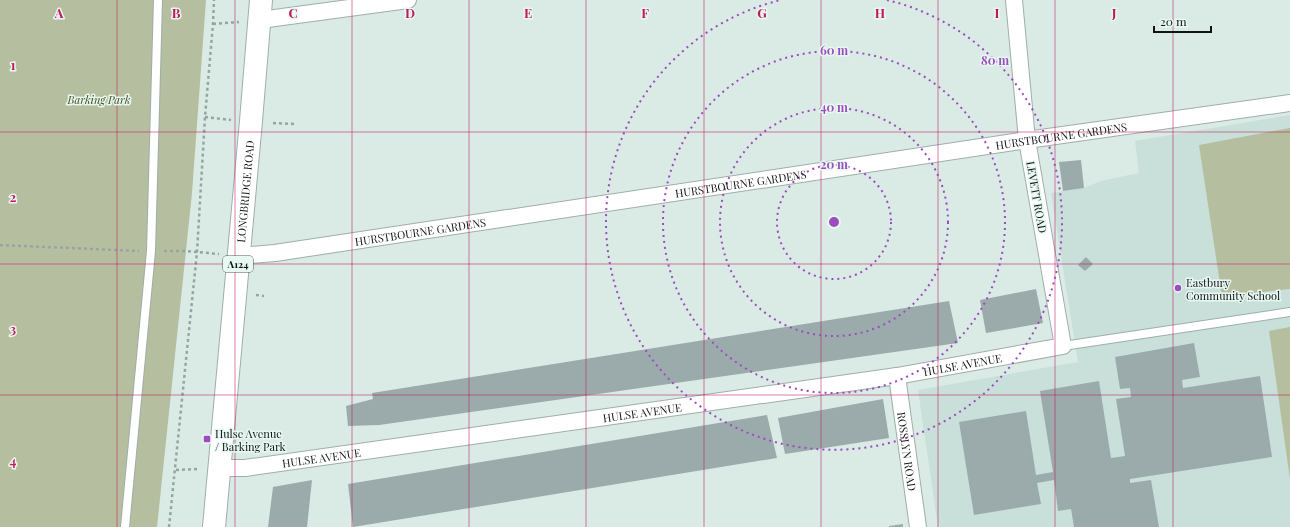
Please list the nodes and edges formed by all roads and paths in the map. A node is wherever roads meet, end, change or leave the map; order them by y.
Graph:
1 (158, 0) edge
2 (214, 0) edge
3 (408, 0) edge
4 (1014, 0) edge
5 (256, 14) edge
6 (213, 24) junction
7 (1290, 103) edge
8 (205, 117) junction
9 (238, 120) dead end
10 (273, 123) dead end
11 (296, 124) dead end
12 (1028, 140) junction
13 (0, 245) edge
14 (151, 251) junction
15 (196, 252) junction
16 (239, 256) junction
17 (255, 295) dead end
18 (264, 296) dead end
19 (1290, 312) edge
20 (1063, 346) junction
21 (897, 376) junction
22 (210, 469) junction
23 (176, 470) junction
24 (125, 527) edge
25 (169, 527) edge
26 (214, 527) edge
27 (918, 527) edge

1 - 14 lane
2 - 6 path
3 - 5 street
4 - 12 street, LEVETT ROAD
5 - 6 path
5 - 16 main road, LONGBRIDGE ROAD / A124
6 - 8 path
7 - 12 street, HURSTBOURNE GARDENS
8 - 9 path
8 - 15 path
10 - 11 path
12 - 16 street, HURSTBOURNE GARDENS
12 - 20 street, LEVETT ROAD
13 - 14 path
14 - 15 path
14 - 24 lane
15 - 16 path
15 - 23 path
16 - 22 main road, LONGBRIDGE ROAD / A124
17 - 18 path
19 - 20 lane
20 - 21 street, HULSE AVENUE
21 - 22 street, HULSE AVENUE
21 - 27 street, ROSSLYN ROAD
22 - 23 path
22 - 26 main road, LONGBRIDGE ROAD / A124
23 - 25 path

